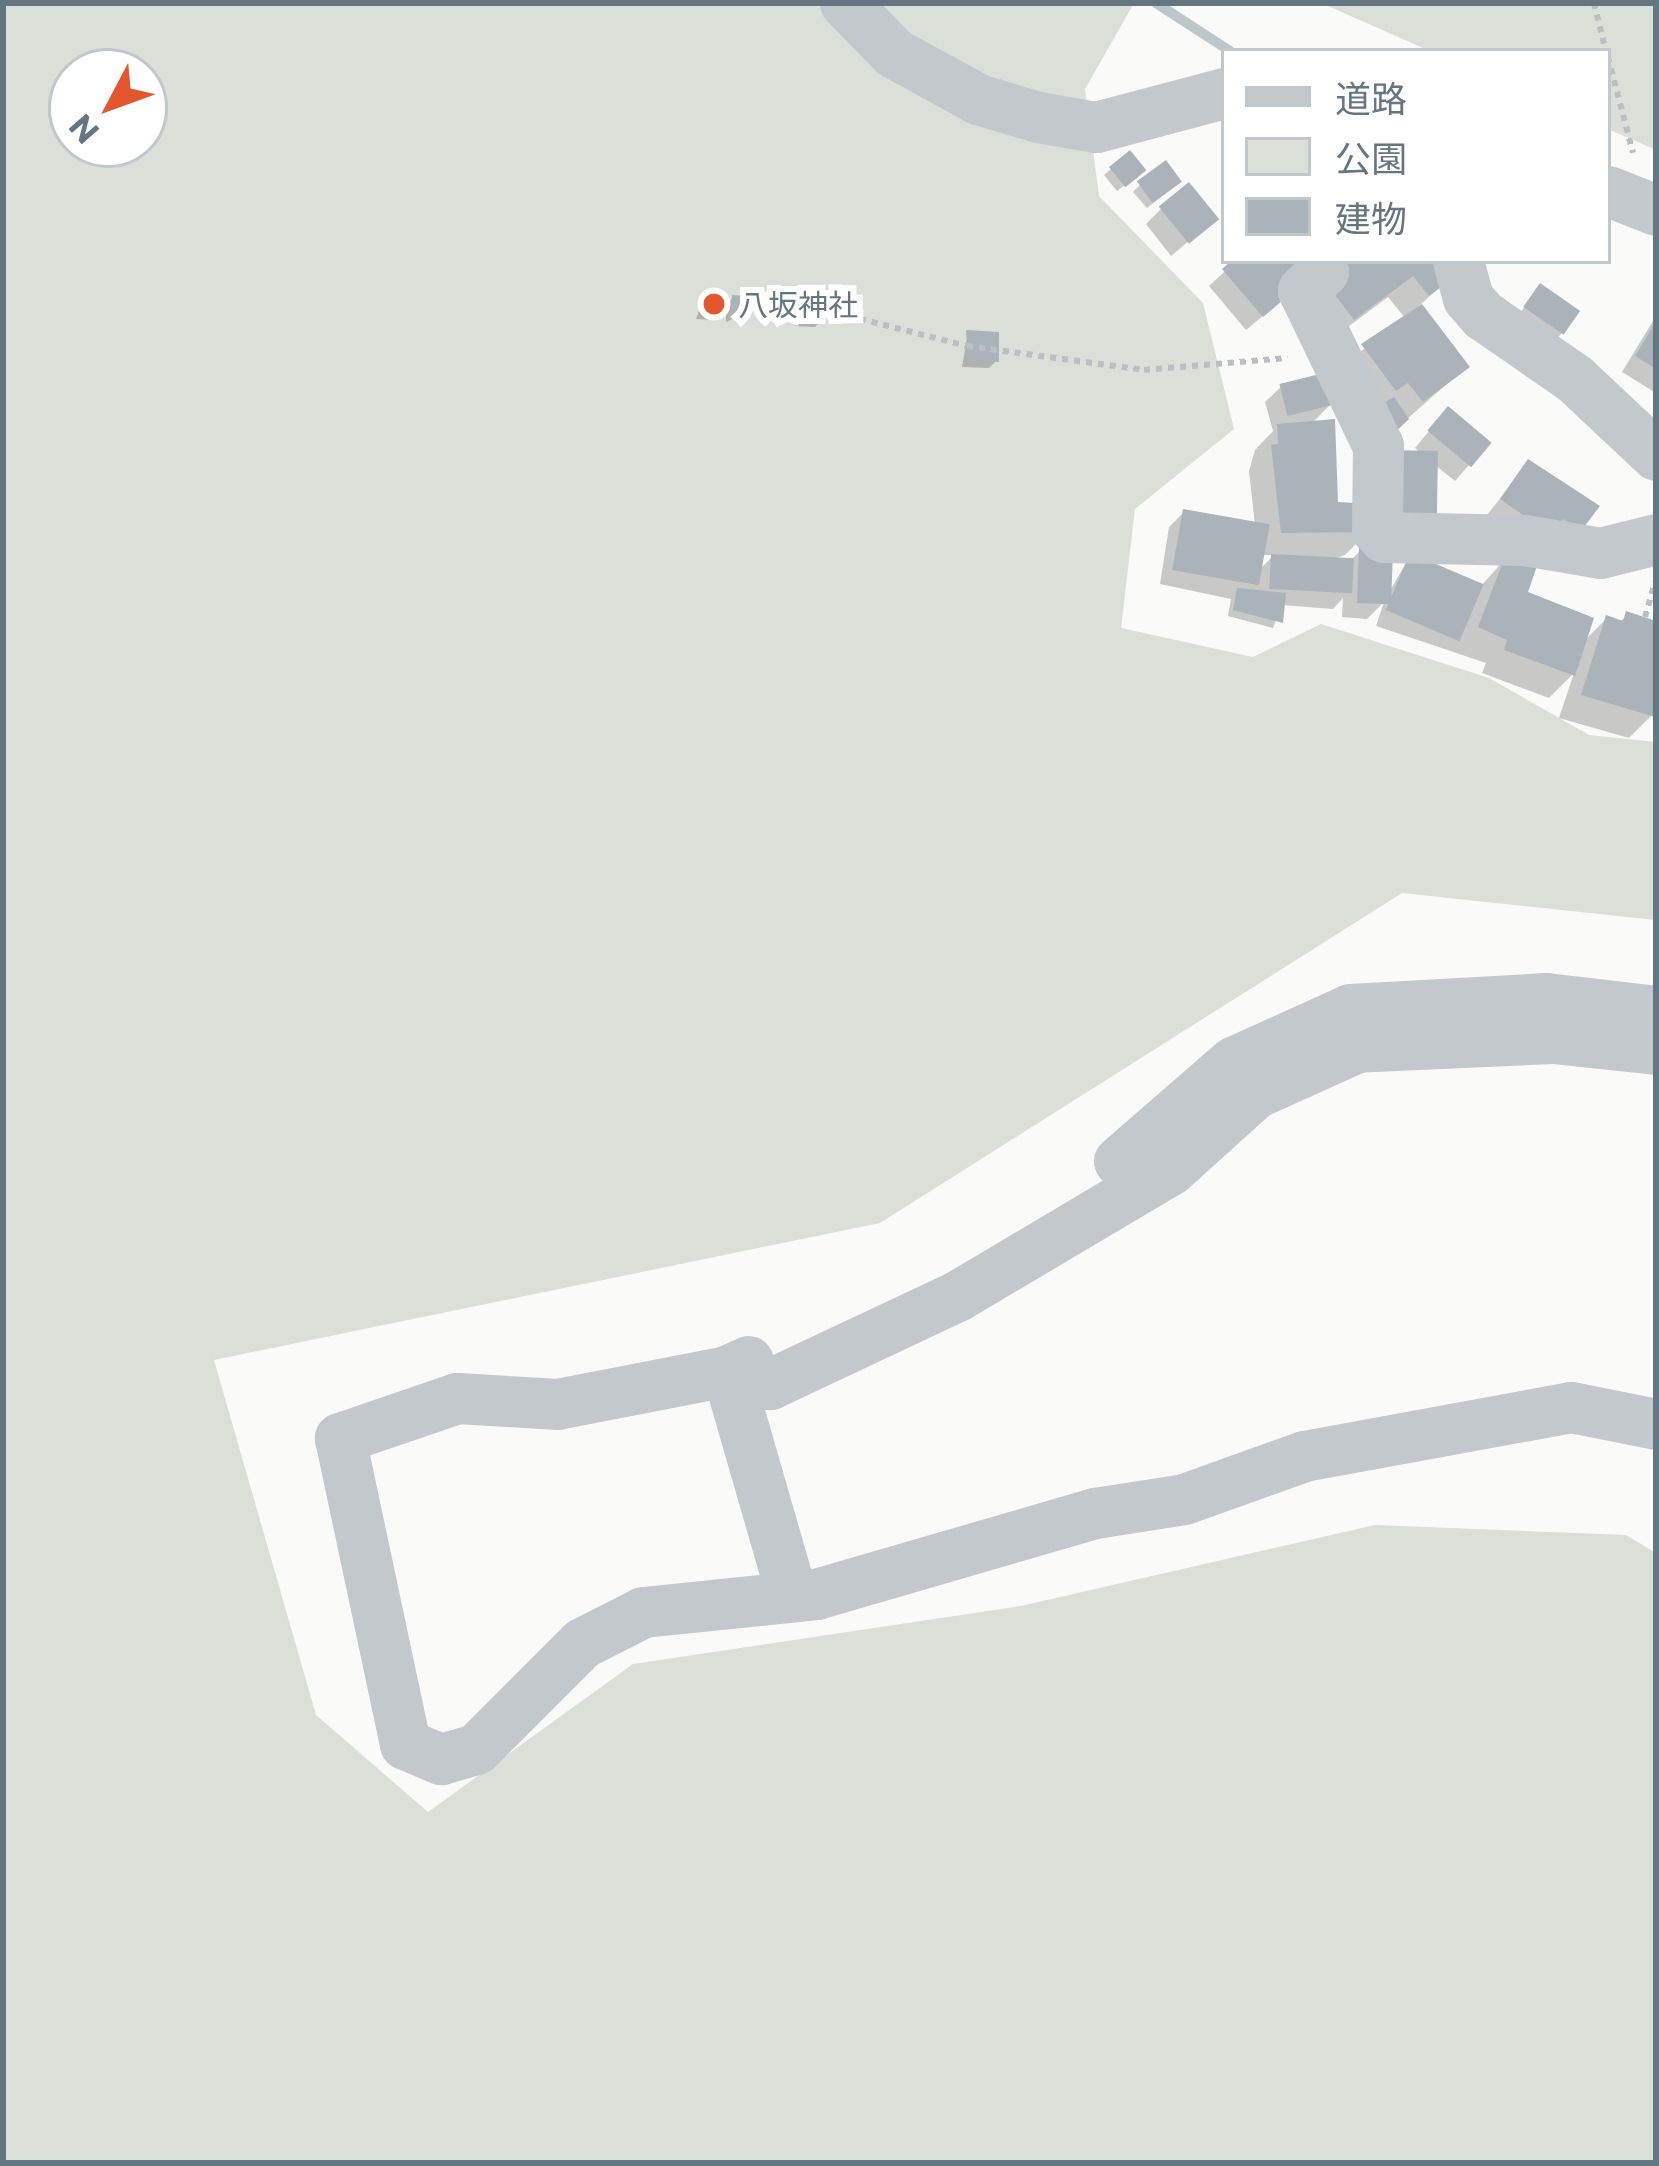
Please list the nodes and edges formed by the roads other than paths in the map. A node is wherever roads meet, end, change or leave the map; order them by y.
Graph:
1 (845, 3) edge
2 (1221, 95) edge
3 (1221, 99) edge
4 (1221, 128) edge
5 (1320, 264) edge
6 (1459, 270) edge
7 (1656, 455) edge
8 (1656, 539) edge
9 (1656, 1011) edge
10 (1656, 1049) edge
11 (728, 1371) junction
12 (1656, 1424) edge
13 (792, 1596) junction

1 - 2 street
3 - 4 street
5 - 8 street
6 - 7 street
9 - 11 street
10 - 11 street
11 - 13 street
11 - 13 street
12 - 13 street

